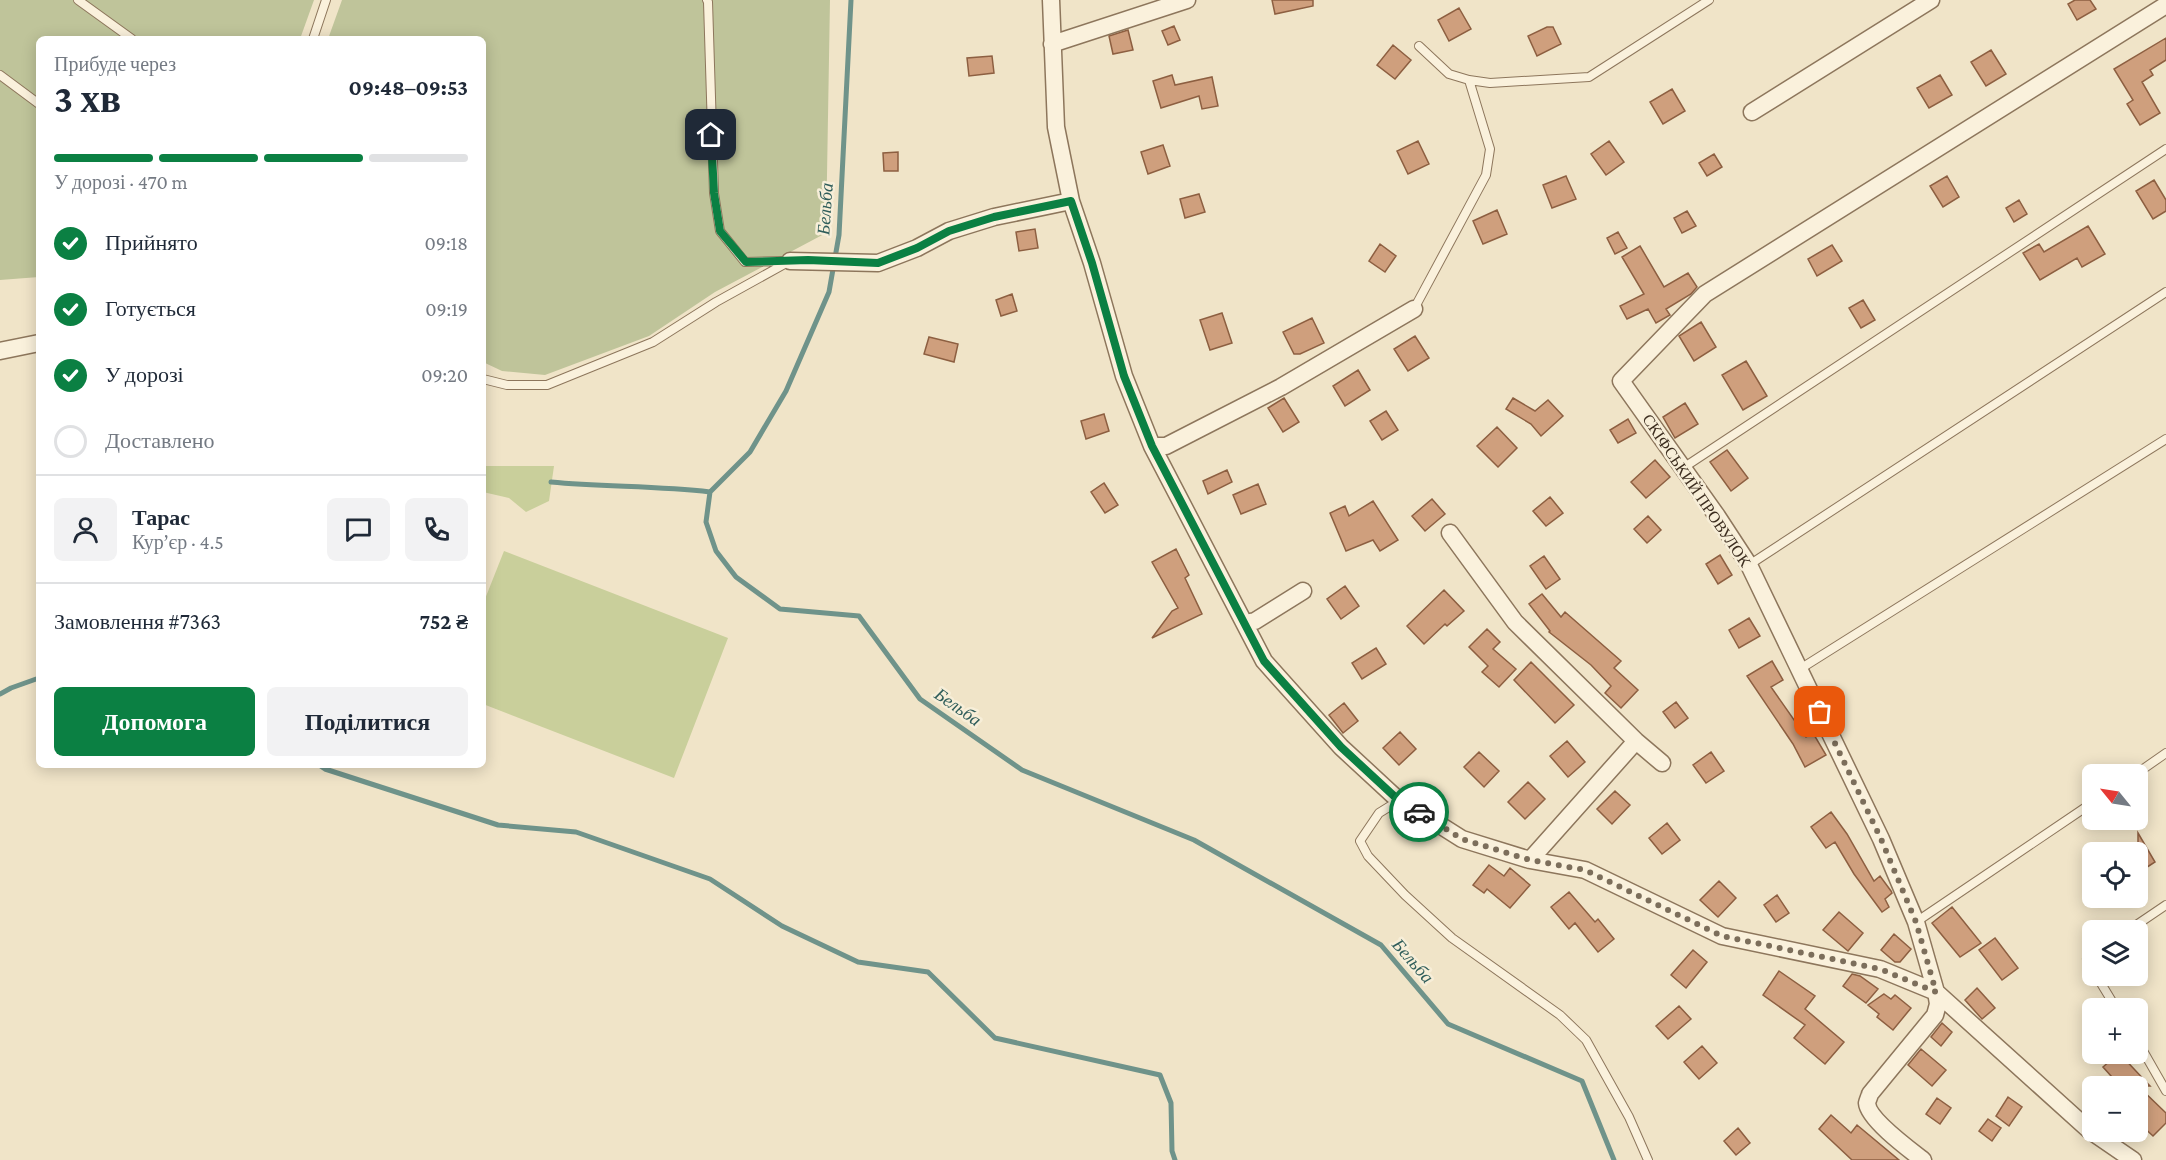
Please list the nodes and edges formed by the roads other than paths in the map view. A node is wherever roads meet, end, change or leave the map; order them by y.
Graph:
1 (78, 0) edge
2 (326, 0) edge
3 (1052, 0) edge
4 (1187, 0) edge
5 (1708, 0) edge
6 (1931, 0) edge
7 (708, 1) edge
8 (2166, 5) edge
9 (128, 36) edge
10 (314, 36) edge
11 (1052, 44) junction
12 (1419, 46) dead end
13 (0, 75) edge
14 (1469, 80) junction
15 (36, 102) edge
16 (1752, 112) dead end
17 (2166, 149) edge
18 (1071, 201) junction
19 (790, 261) junction
20 (2166, 291) edge
21 (1414, 309) joint
22 (36, 344) edge
23 (0, 351) edge
24 (486, 380) edge
25 (2166, 439) edge
26 (1152, 446) junction
27 (1683, 468) junction
28 (1449, 533) dead end
29 (1749, 565) junction
30 (1303, 591) dead end
31 (1245, 622) junction
32 (1800, 669) junction
33 (1636, 741) junction
34 (2166, 753) edge
35 (1662, 764) dead end
36 (2148, 766) edge
37 (1400, 800) junction
38 (2082, 810) edge
39 (1530, 860) junction
40 (2166, 904) edge
41 (2143, 920) edge
42 (1916, 922) junction
43 (1936, 992) junction
44 (2148, 1060) edge
45 (2166, 1091) edge
46 (1648, 1160) edge
47 (1923, 1160) edge
48 (2133, 1160) edge

1 - 9 lane
2 - 10 lane
3 - 11 street
4 - 11 street
5 - 14 lane
6 - 16 street
7 - 19 lane
8 - 27 street, СКІФСЬКИЙ ПРОВУЛОК
11 - 18 street
12 - 14 lane
13 - 15 lane
14 - 21 lane
17 - 27 lane
18 - 19 street
18 - 26 street
19 - 24 lane
20 - 29 lane
21 - 26 street
22 - 23 street
25 - 32 lane
26 - 31 street
27 - 29 street, СКІФСЬКИЙ ПРОВУЛОК
28 - 33 street
29 - 32 street, СКІФСЬКИЙ ПРОВУЛОК
30 - 31 street
31 - 37 street
32 - 42 street, СКІФСЬКИЙ ПРОВУЛОК
33 - 35 street
33 - 39 street
34 - 36 lane
37 - 39 street
37 - 46 lane
38 - 42 lane
39 - 43 street
40 - 41 lane
42 - 43 street, СКІФСЬКИЙ ПРОВУЛОК
43 - 47 street
43 - 48 street
44 - 45 lane

